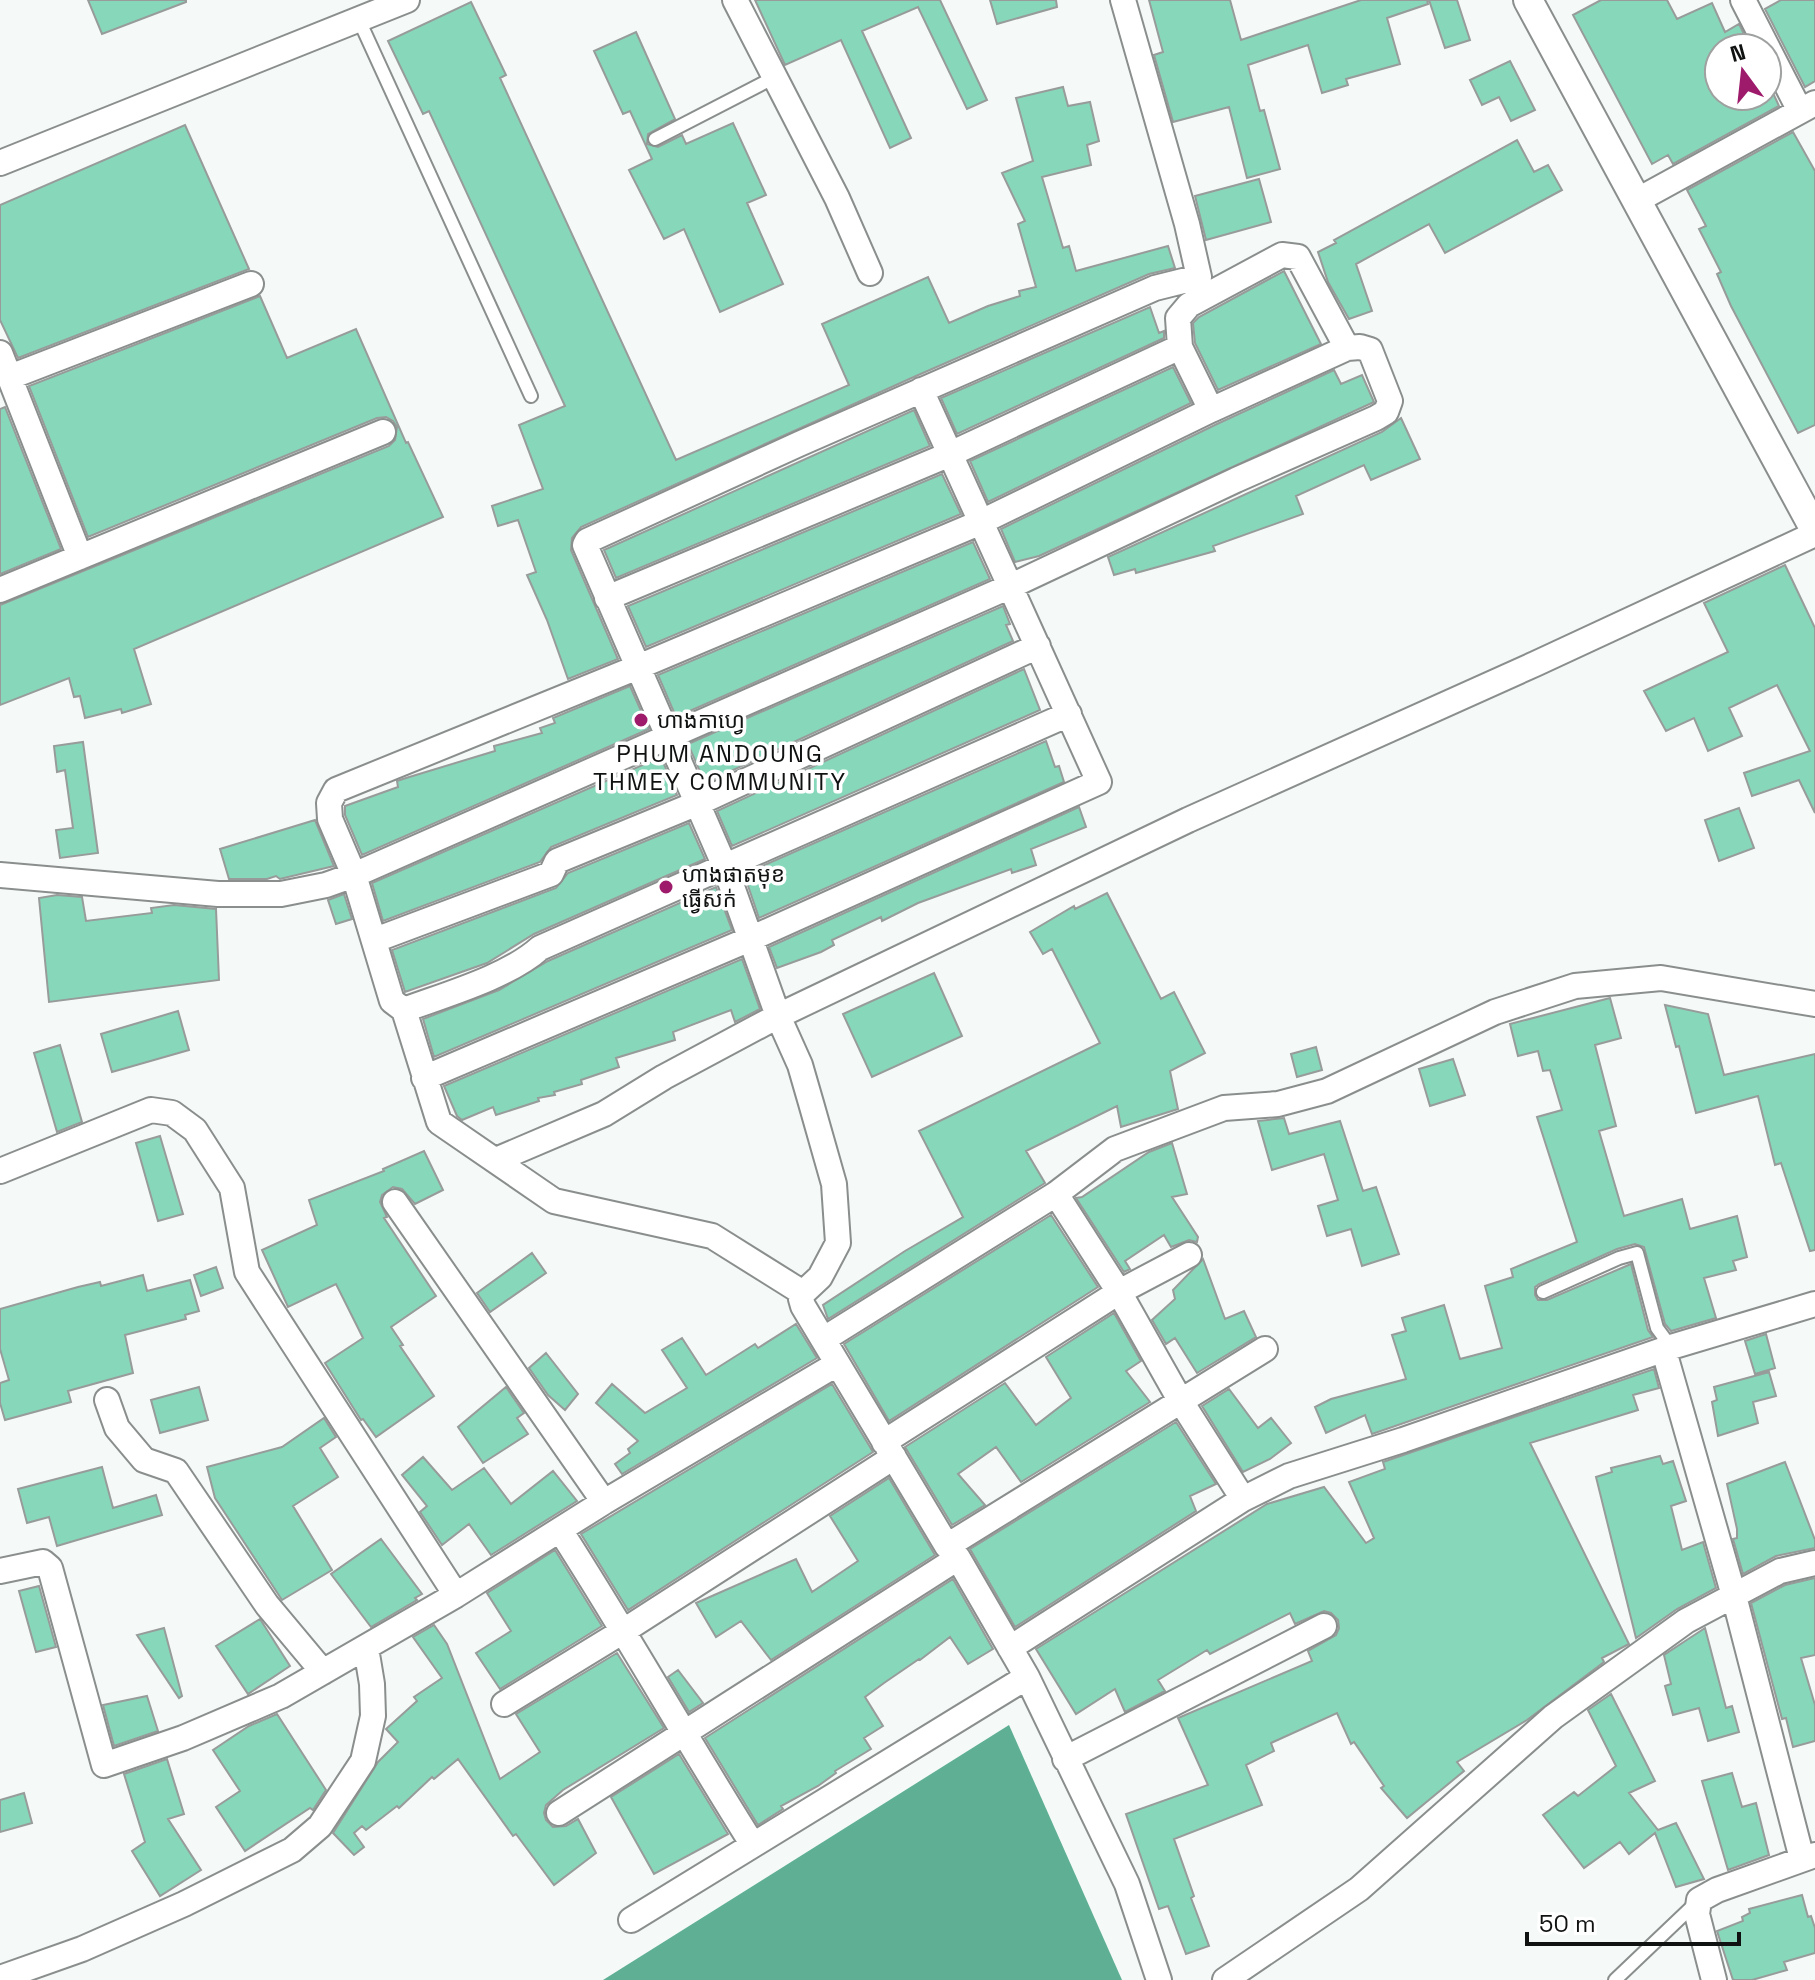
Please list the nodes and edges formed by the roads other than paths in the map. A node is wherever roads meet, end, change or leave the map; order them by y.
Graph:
1 (407, 0) edge
2 (735, 0) edge
3 (1123, 0) edge
4 (1528, 0) edge
5 (1743, 0) edge
6 (359, 20) junction
7 (775, 77) junction
8 (1808, 107) edge
9 (655, 139) dead end
10 (0, 163) edge
11 (1636, 201) junction
12 (870, 273) dead end
13 (251, 284) dead end
14 (1202, 286) junction
15 (1180, 347) junction
16 (1347, 348) junction
17 (0, 353) edge
18 (10, 377) junction
19 (921, 390) junction
20 (531, 396) dead end
21 (1211, 410) junction
22 (383, 432) dead end
23 (948, 455) junction
24 (979, 523) junction
25 (1815, 532) edge
26 (80, 557) junction
27 (1011, 586) junction
28 (0, 590) edge
29 (607, 598) junction
30 (1038, 646) junction
31 (638, 667) junction
32 (1069, 714) junction
33 (669, 738) junction
34 (698, 803) junction
35 (725, 867) junction
36 (0, 875) edge
37 (354, 875) junction
38 (750, 939) junction
39 (375, 940) junction
40 (1815, 1004) edge
41 (404, 1010) junction
42 (778, 1016) junction
43 (424, 1078) junction
44 (496, 1160) junction
45 (0, 1171) edge
46 (1056, 1194) junction
47 (395, 1202) dead end
48 (1189, 1255) dead end
49 (1119, 1292) junction
50 (1543, 1292) dead end
51 (803, 1293) junction
52 (1815, 1304) edge
53 (824, 1339) junction
54 (1265, 1349) dead end
55 (1668, 1349) junction
56 (837, 1364) junction
57 (107, 1400) dead end
58 (1180, 1400) junction
59 (889, 1449) junction
60 (1243, 1499) junction
61 (604, 1502) junction
62 (560, 1530) junction
63 (953, 1552) junction
64 (1815, 1563) edge
65 (0, 1571) edge
66 (456, 1595) junction
67 (1734, 1596) junction
68 (1324, 1626) dead end
69 (625, 1630) junction
70 (366, 1648) junction
71 (1010, 1648) junction
72 (323, 1672) junction
73 (1027, 1677) junction
74 (504, 1704) dead end
75 (684, 1735) junction
76 (1065, 1759) junction
77 (559, 1813) dead end
78 (753, 1845) junction
79 (1809, 1857) edge
80 (1699, 1900) junction
81 (631, 1920) dead end
82 (0, 1978) edge
83 (1159, 1980) edge
84 (1225, 1980) edge
85 (1615, 1980) edge
86 (1714, 1980) edge

1 - 6 street
2 - 7 street
3 - 14 street
4 - 11 street
5 - 8 street
6 - 10 street
6 - 20 lane
7 - 9 lane
7 - 12 street
8 - 11 street
11 - 25 street
13 - 18 street
14 - 15 street
14 - 16 street
14 - 19 street
15 - 21 street
15 - 23 street
16 - 21 street
16 - 27 street
17 - 18 street
18 - 26 street
19 - 23 street
19 - 29 street
21 - 24 street
22 - 26 street
23 - 24 street
23 - 29 street
24 - 27 street
24 - 31 street
25 - 42 street
26 - 28 street
27 - 30 street
27 - 33 street
29 - 31 street
30 - 32 street
30 - 34 street
31 - 33 street
31 - 37 street
32 - 35 street
32 - 38 street
33 - 34 street
33 - 37 street
34 - 35 street
34 - 39 street
35 - 38 street
35 - 41 street
36 - 37 street
37 - 39 street
38 - 42 street
38 - 43 street
39 - 41 street
40 - 46 street
41 - 43 street
42 - 44 street
42 - 51 street
43 - 44 street
44 - 51 street
45 - 66 street
46 - 49 street
46 - 53 street
47 - 61 street
48 - 49 street
49 - 58 street
49 - 59 street
50 - 55 lane
51 - 53 street
52 - 55 street
53 - 56 street
54 - 58 street
55 - 60 street
55 - 67 street
56 - 59 street
56 - 61 street
57 - 72 street
58 - 60 street
58 - 63 street
59 - 63 street
59 - 69 street
60 - 71 street
61 - 62 street
62 - 66 street
62 - 69 street
63 - 71 street
63 - 75 street
64 - 67 street
65 - 72 street
66 - 70 street
67 - 79 street
67 - 84 street
68 - 76 street
69 - 74 street
69 - 75 street
70 - 72 street
70 - 82 street
71 - 73 street
73 - 76 street
73 - 78 street
75 - 77 street
75 - 78 street
76 - 83 street
78 - 81 street
79 - 80 street
80 - 85 lane
80 - 86 street

